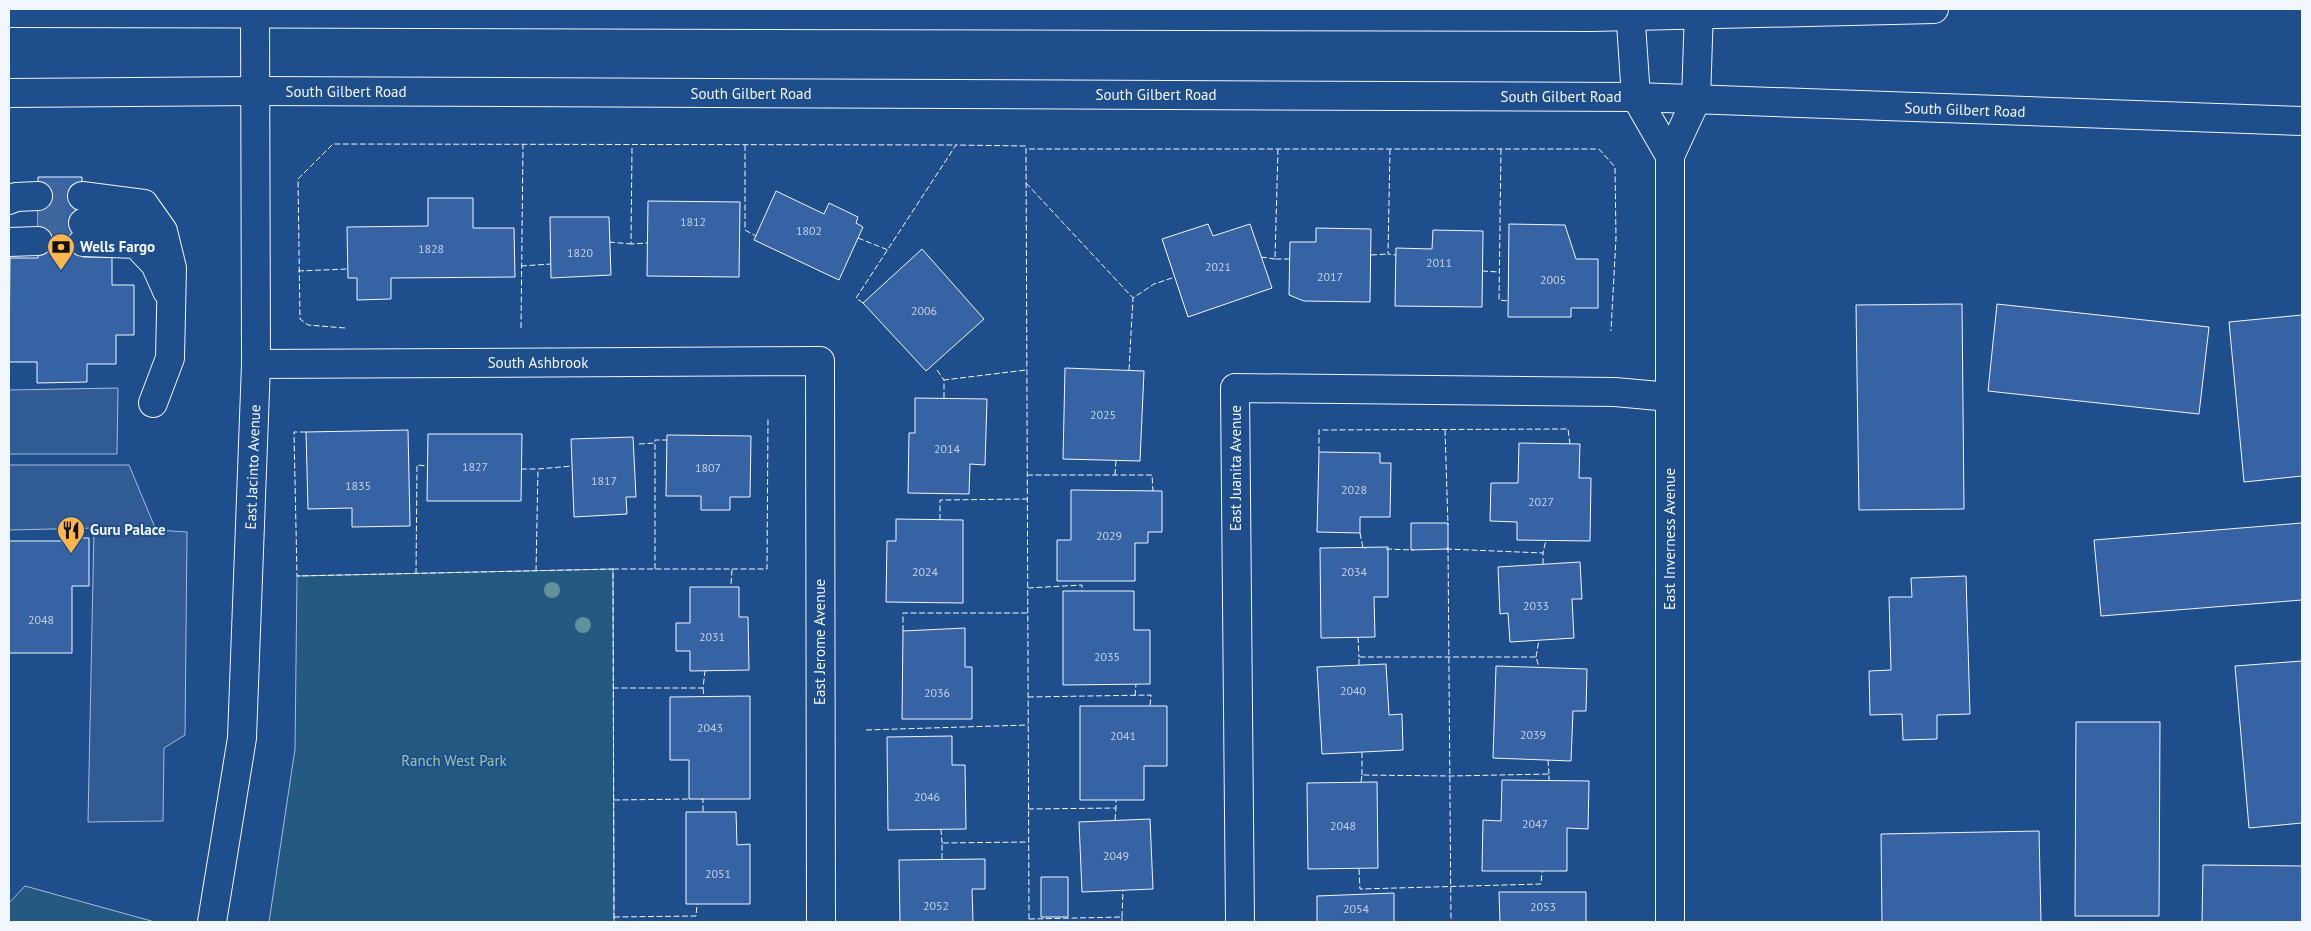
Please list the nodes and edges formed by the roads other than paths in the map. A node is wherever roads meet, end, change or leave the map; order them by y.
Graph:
1 (1934, 9) edge
2 (1699, 11) edge
3 (255, 12) edge
4 (9, 13) edge
5 (1145, 13) edge
6 (1400, 13) edge
7 (1630, 13) edge
8 (257, 92) junction
9 (9, 93) edge
10 (1636, 97) junction
11 (1696, 100) junction
12 (2302, 121) edge
13 (1670, 156) junction
14 (38, 196) tunnel mouth
15 (82, 196) tunnel mouth
16 (9, 200) edge
17 (9, 222) edge
18 (9, 242) edge
19 (172, 268) junction
20 (171, 302) junction
21 (820, 361) joint
22 (256, 364) junction
23 (1670, 397) junction
24 (153, 403) dead end
25 (212, 922) edge
26 (820, 922) edge
27 (1240, 922) edge
28 (1670, 922) edge

1 - 2 main road
2 - 7 main road
2 - 11 main road, East Inverness Avenue
3 - 4 main road
3 - 5 main road
3 - 8 main road, East Jacinto Avenue
5 - 6 main road
6 - 7 main road
7 - 10 main road, East Inverness Avenue
8 - 9 main road, South Gilbert Road
8 - 10 main road, South Gilbert Road
8 - 22 main road, East Jacinto Avenue
10 - 11 main road, South Gilbert Road
10 - 13 main road, East Inverness Avenue
11 - 12 main road, South Gilbert Road
11 - 13 main road, East Inverness Avenue
13 - 23 main road, East Inverness Avenue
14 - 16 main road
15 - 19 main road
17 - 18 main road
19 - 20 main road
19 - 20 main road
20 - 24 main road
21 - 22 main road, South Ashbrook
21 - 26 main road, East Jerome Avenue
22 - 25 main road, East Jacinto Avenue
23 - 27 main road, East Juanita Avenue
23 - 28 main road, East Inverness Avenue

